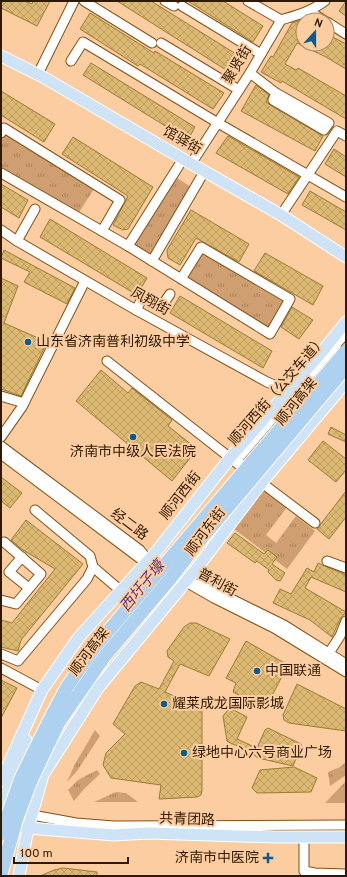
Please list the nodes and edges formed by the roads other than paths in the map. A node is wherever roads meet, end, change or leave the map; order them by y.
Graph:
1 (74, 1) edge
2 (84, 1) edge
3 (166, 1) edge
4 (248, 1) edge
5 (325, 1) edge
6 (309, 11) joint
7 (281, 20) junction
8 (335, 27) edge
9 (346, 34) edge
10 (261, 54) junction
11 (1, 56) edge
12 (71, 61) dead end
13 (38, 74) junction
14 (250, 74) junction
15 (239, 90) junction
16 (276, 93) junction
17 (218, 124) junction
18 (1, 133) edge
19 (346, 136) edge
20 (187, 162) junction
21 (204, 172) junction
22 (1, 173) edge
23 (308, 175) junction
24 (346, 197) edge
25 (35, 209) dead end
26 (281, 215) junction
27 (1, 230) edge
28 (102, 231) junction
29 (17, 241) junction
30 (128, 246) junction
31 (346, 257) edge
32 (152, 261) junction
33 (181, 279) junction
34 (85, 281) junction
35 (170, 294) dead end
36 (136, 310) junction
37 (346, 322) edge
38 (346, 333) edge
39 (346, 351) edge
40 (325, 354) junction
41 (107, 362) dead end
42 (346, 369) edge
43 (346, 382) edge
44 (288, 392) junction
45 (1, 396) edge
46 (24, 403) junction
47 (1, 437) edge
48 (1, 446) edge
49 (1, 454) edge
50 (230, 458) junction
51 (253, 473) junction
52 (35, 510) dead end
53 (315, 523) dead end
54 (4, 542) dead end
55 (22, 557) junction
56 (327, 561) dead end
57 (146, 563) junction
58 (93, 567) junction
59 (346, 568) edge
60 (186, 582) junction
61 (29, 588) junction
62 (121, 591) junction
63 (1, 600) edge
64 (346, 621) edge
65 (329, 653) junction
66 (1, 654) edge
67 (346, 664) edge
68 (1, 668) edge
69 (346, 672) edge
70 (42, 690) junction
71 (16, 769) junction
72 (43, 775) junction
73 (1, 781) edge
74 (7, 809) edge
75 (32, 815) junction
76 (1, 822) edge
77 (346, 824) edge
78 (23, 827) junction
79 (1, 834) edge
80 (304, 837) junction
81 (346, 837) edge
82 (1, 874) edge
83 (346, 874) edge
84 (19, 876) edge

1 - 13 street
2 - 15 street
3 - 10 street
4 - 7 street
5 - 6 street
6 - 7 street
7 - 10 street, 聚贤街
8 - 9 street
10 - 14 street, 聚贤街
11 - 13 main road, 馆驿街
12 - 17 street
13 - 20 main road, 馆驿街
14 - 15 street, 聚贤街
14 - 16 street
15 - 17 street, 聚贤街
16 - 16 street
17 - 20 street, 聚贤街
17 - 23 street
18 - 28 street
19 - 23 street
20 - 21 main road, 馆驿街
20 - 30 street, 聚贤街
21 - 26 main road, 馆驿街
21 - 32 street
22 - 28 street
23 - 24 street
23 - 26 street
25 - 29 street
26 - 31 main road, 馆驿街
27 - 29 street, 凤翔街
28 - 30 street
29 - 34 street, 凤翔街
30 - 32 street
32 - 33 street
33 - 33 street
34 - 36 street, 凤翔街
34 - 46 street
35 - 36 street
36 - 44 street, 凤翔街
37 - 40 main road, 顺河西街
38 - 40 street, 顺河西街（公交车道）
39 - 51 highway, 顺河高架, bridge
40 - 42 street
40 - 44 main road, 顺河西街
40 - 51 street, 顺河西街（公交车道）
41 - 50 street
42 - 51 highway, 顺河高架, bridge
43 - 51 main road, 顺河东街
44 - 50 main road, 顺河西街
45 - 46 street
46 - 47 street
48 - 57 street, 经二路
49 - 57 street, 经二路
50 - 51 street
50 - 57 main road, 顺河西街
51 - 53 street
51 - 60 main road, 顺河东街
51 - 71 highway, bridge
51 - 72 highway, bridge
51 - 79 highway, 顺河高架, bridge
51 - 82 highway, 顺河高架, bridge
52 - 58 street
54 - 55 street
55 - 61 street
55 - 61 street
56 - 59 street
57 - 60 street
57 - 62 main road, 顺河西街
58 - 62 street
58 - 66 street
60 - 65 street, 普利街
60 - 69 street, 普利街
60 - 72 main road, 顺河东街
61 - 63 street
62 - 70 main road, 顺河西街
64 - 65 street
65 - 67 street, 普利街
68 - 70 street
70 - 71 main road, 顺河西街
70 - 73 main road, 顺河西街
71 - 74 main road, 顺河西街
72 - 75 main road, 顺河东街
74 - 75 main road
75 - 77 street
75 - 78 main road, 顺河东街
76 - 78 main road, 共青团路, bridge
78 - 80 main road, 共青团路
78 - 84 main road, 顺河东街
80 - 81 main road, 共青团路
80 - 83 street

